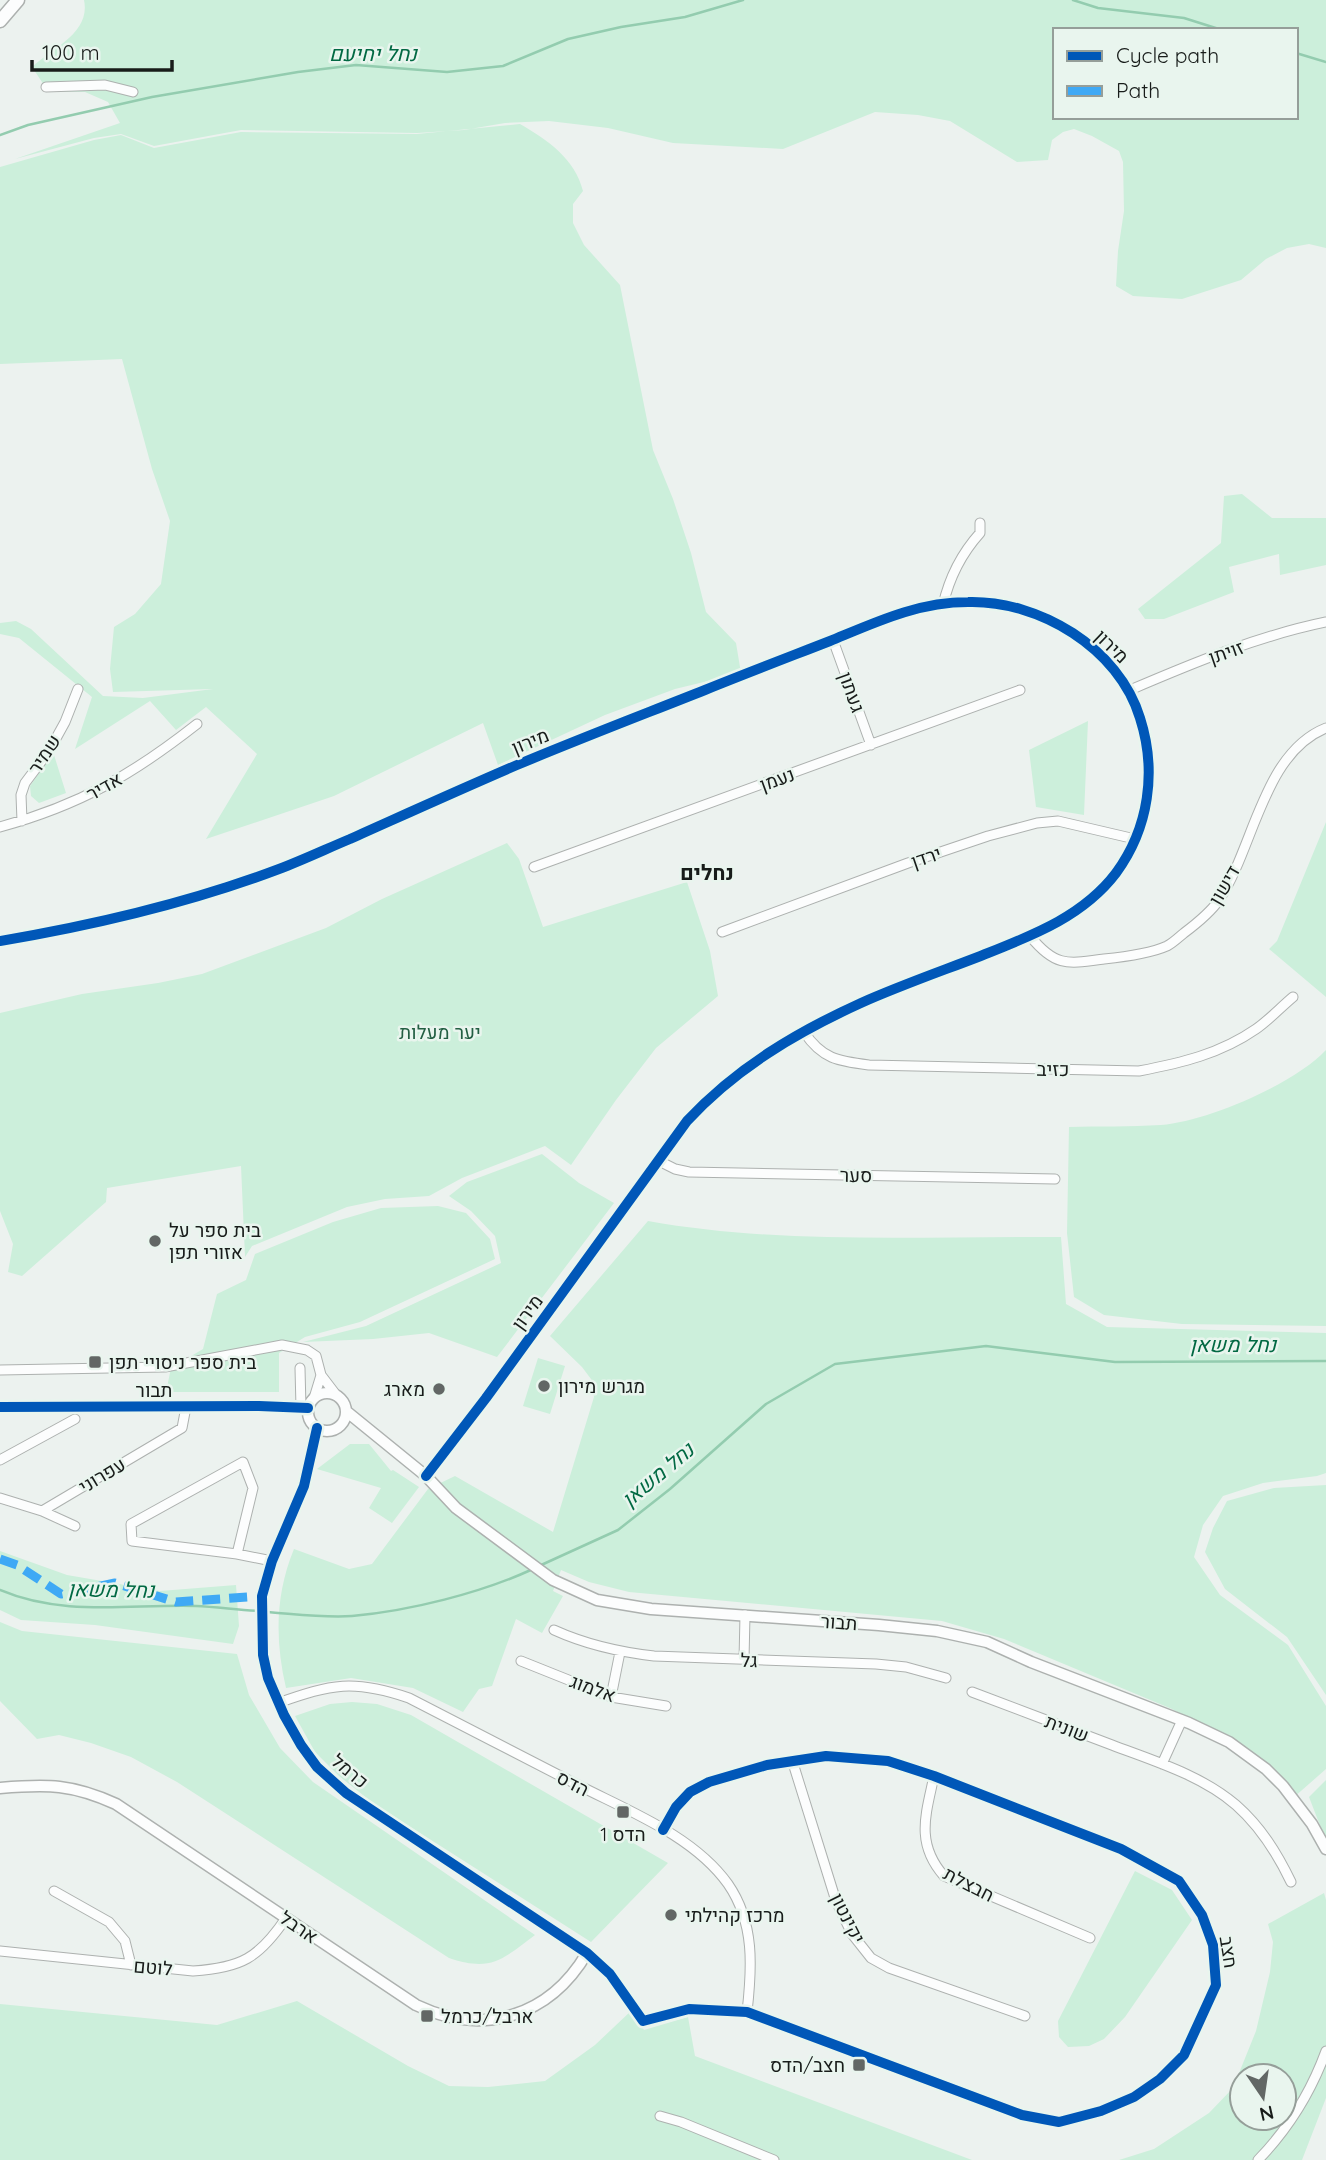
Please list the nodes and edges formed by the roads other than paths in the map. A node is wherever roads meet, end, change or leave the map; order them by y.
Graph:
1 (18, 0) edge
2 (0, 20) edge
3 (46, 87) dead end
4 (133, 92) dead end
5 (980, 523) dead end
6 (943, 605) junction
7 (1326, 622) edge
8 (833, 640) junction
9 (78, 690) dead end
10 (1130, 690) junction
11 (1020, 691) dead end
12 (197, 724) dead end
13 (1326, 728) edge
14 (871, 745) junction
15 (22, 821) junction
16 (0, 827) edge
17 (1135, 839) junction
18 (534, 867) dead end
19 (722, 932) dead end
20 (1030, 936) junction
21 (0, 941) edge
22 (1293, 996) dead end
23 (804, 1032) junction
24 (659, 1161) junction
25 (1055, 1179) dead end
26 (300, 1368) dead end
27 (0, 1370) edge
28 (321, 1375) junction
29 (337, 1395) junction
30 (314, 1398) junction
31 (0, 1407) edge
32 (186, 1407) junction
33 (304, 1408) junction
34 (346, 1411) junction
35 (75, 1419) dead end
36 (317, 1428) junction
37 (0, 1460) edge
38 (426, 1476) junction
39 (0, 1498) edge
40 (42, 1511) junction
41 (75, 1526) dead end
42 (237, 1553) junction
43 (272, 1562) junction
44 (745, 1615) junction
45 (554, 1630) dead end
46 (620, 1652) junction
47 (744, 1660) junction
48 (522, 1661) dead end
49 (946, 1678) dead end
50 (972, 1692) dead end
51 (611, 1696) junction
52 (278, 1703) junction
53 (666, 1706) dead end
54 (1182, 1720) junction
55 (792, 1760) junction
56 (1162, 1764) junction
57 (934, 1776) junction
58 (0, 1787) edge
59 (663, 1830) junction
60 (1326, 1849) edge
61 (1291, 1882) dead end
62 (54, 1891) dead end
63 (286, 1918) junction
64 (1090, 1938) dead end
65 (0, 1951) edge
66 (587, 1953) junction
67 (131, 1965) junction
68 (747, 2012) junction
69 (1024, 2015) dead end
70 (643, 2021) joint
71 (1326, 2051) edge
72 (660, 2116) dead end
73 (774, 2160) edge
74 (1258, 2160) edge

1 - 2 main road
3 - 4 street
5 - 6 street
6 - 8 street, מירון
6 - 10 street, מירון
7 - 10 street, זויתן
8 - 14 street, געתון
8 - 21 street, מירון
9 - 15 street, שמיר
10 - 17 street, מירון
11 - 14 street, נעמן
12 - 15 street, אדיר
13 - 20 street, דישון
14 - 18 street, נעמן
15 - 16 street, אדיר
17 - 19 street, ירדן
17 - 20 street, מירון
20 - 23 street, מירון
22 - 23 street, כזיב
23 - 24 street, מירון
24 - 25 street, סער
24 - 38 street, מירון
26 - 33 street
27 - 28 street
28 - 29 street
28 - 30 street
29 - 30 street
29 - 34 street
30 - 33 street
31 - 32 street, תבור
32 - 33 street, תבור
32 - 40 street, עפרוני
33 - 36 street
34 - 36 street
34 - 38 street, תבור
35 - 37 street
36 - 43 street, כרמל
38 - 44 street, תבור
39 - 40 street
40 - 41 street
42 - 42 street
42 - 43 street
43 - 52 street, כרמל
44 - 47 street
44 - 54 street, תבור
45 - 46 street, גל
46 - 47 street, גל
46 - 51 street
47 - 49 street, גל
48 - 51 street, אלמוג
50 - 56 street, שונית
51 - 53 street, אלמוג
52 - 59 street, הדס
52 - 66 street, כרמל
54 - 56 street
54 - 60 street, תבור
55 - 57 street, חצב
55 - 59 street, חצב
55 - 69 street, יקינטון
56 - 61 street, שונית
57 - 64 street, חבצלת
57 - 68 street, חצב
58 - 63 street, ארבל
59 - 68 street, הדס
62 - 67 street
63 - 66 street, ארבל
63 - 67 street, לוטם
65 - 67 street, לוטם
66 - 70 street, כרמל
68 - 70 street, חצב
71 - 74 street
72 - 73 street

